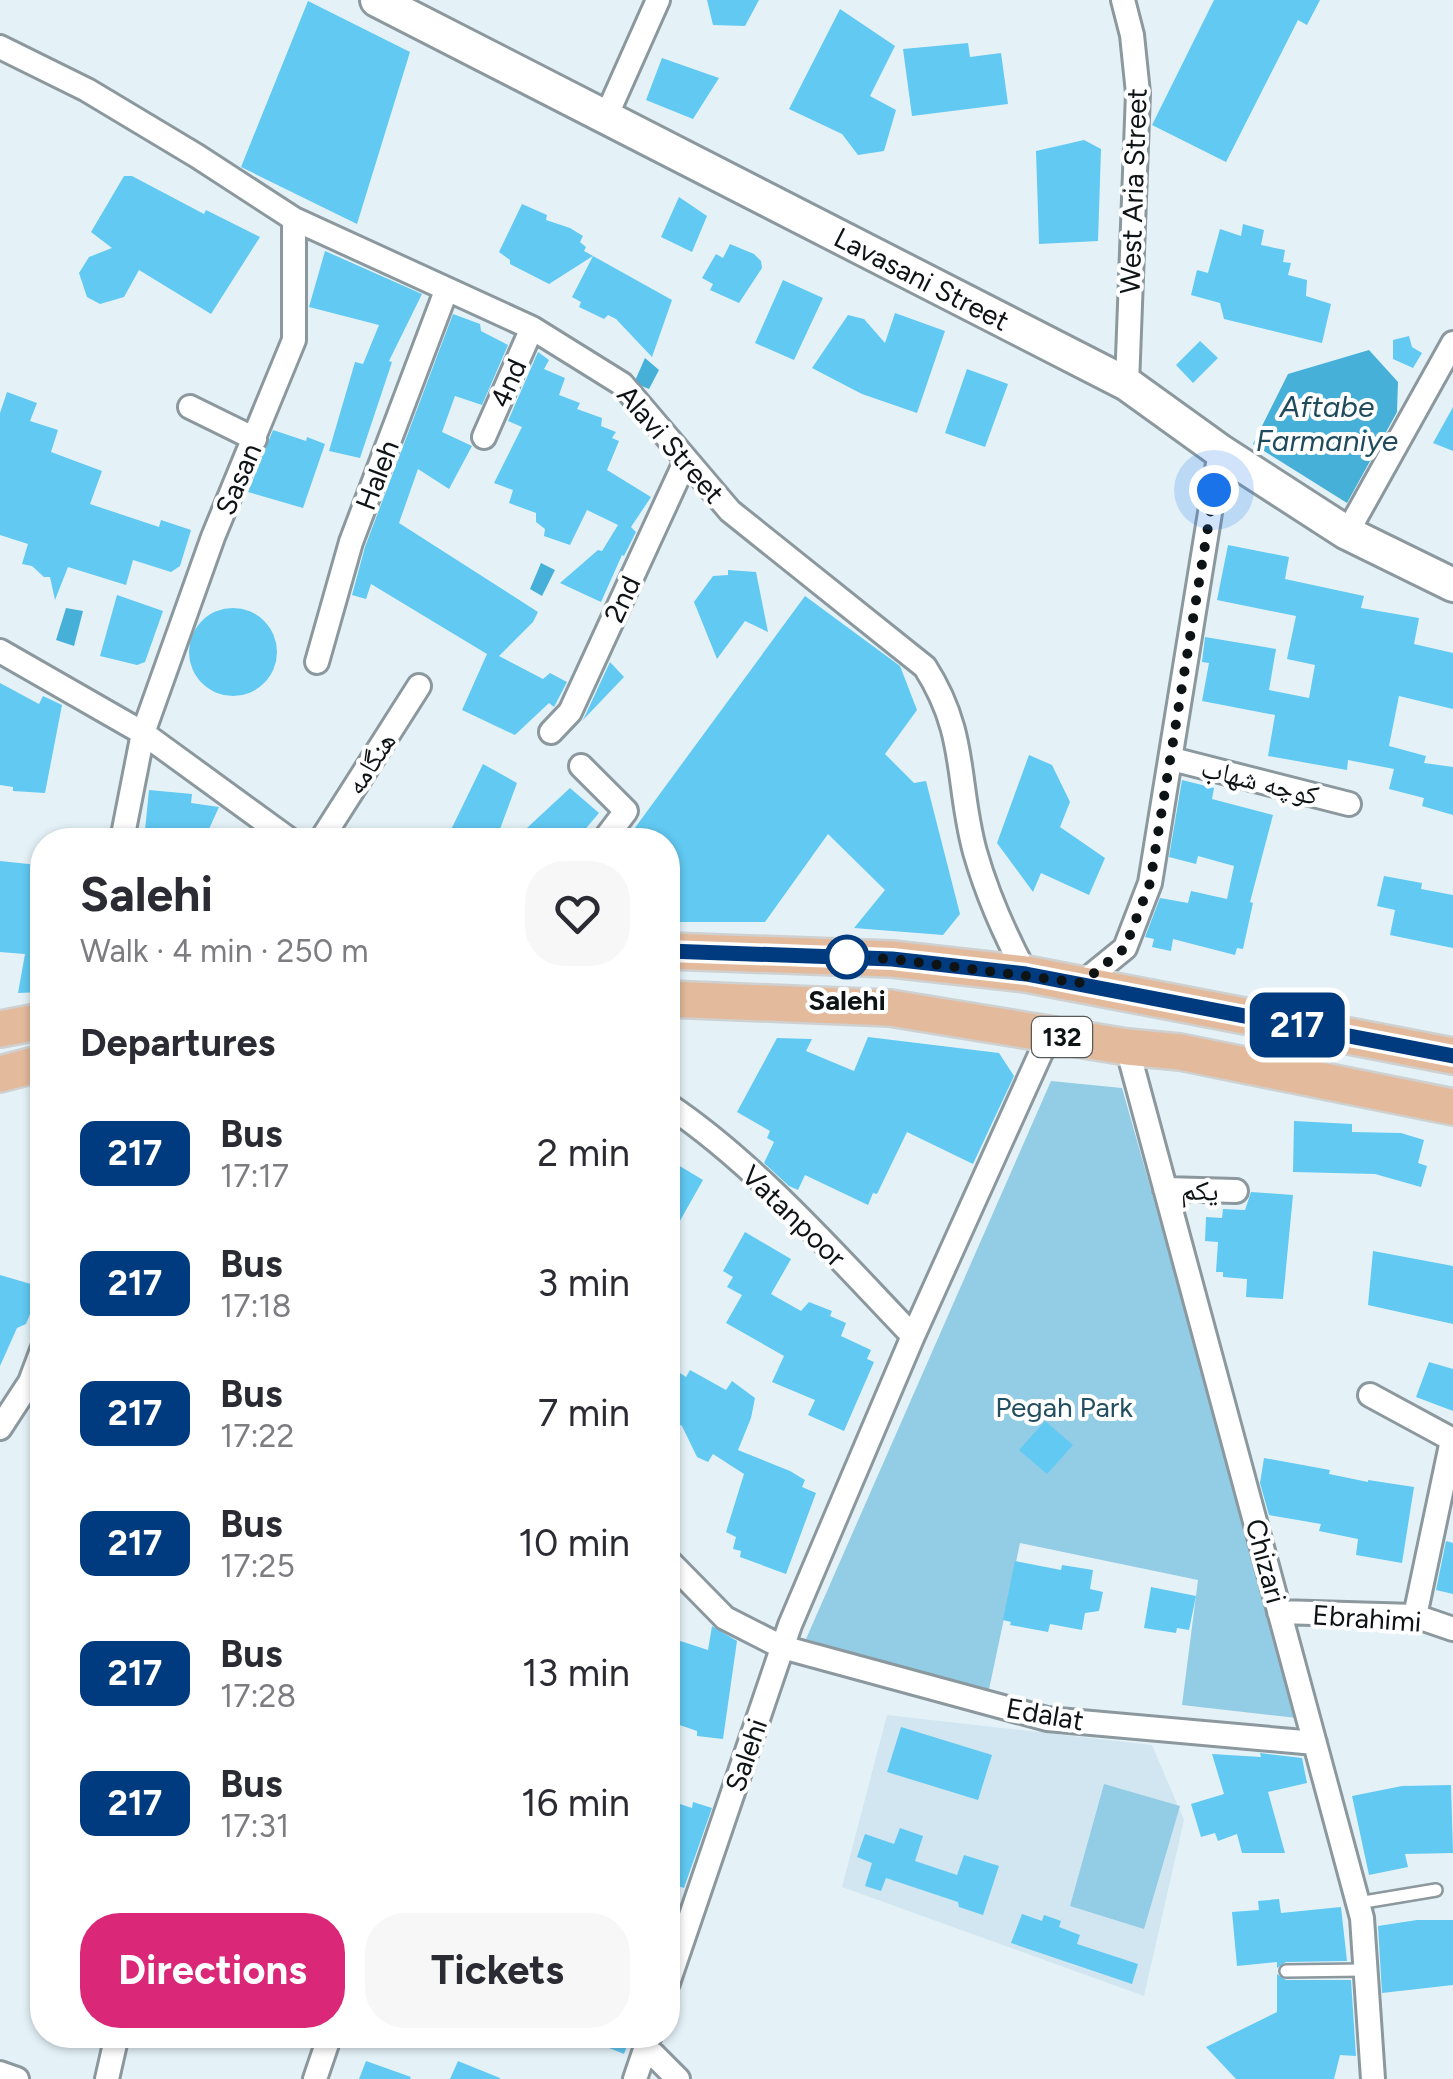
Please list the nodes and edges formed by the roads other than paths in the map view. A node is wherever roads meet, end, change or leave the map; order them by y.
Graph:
1 (377, 0) edge
2 (658, 0) edge
3 (1124, 0) edge
4 (0, 47) edge
5 (606, 119) junction
6 (294, 219) junction
7 (446, 292) junction
8 (532, 328) junction
9 (1453, 343) edge
10 (1127, 384) junction
11 (190, 408) dead end
12 (484, 437) dead end
13 (255, 439) junction
14 (1220, 451) junction
15 (686, 460) junction
16 (1347, 533) junction
17 (1453, 585) edge
18 (0, 651) edge
19 (316, 662) dead end
20 (419, 686) dead end
21 (551, 732) dead end
22 (143, 733) junction
23 (1172, 758) junction
24 (581, 766) dead end
25 (1348, 804) dead end
26 (124, 828) edge
27 (274, 828) edge
28 (328, 828) edge
29 (613, 828) edge
30 (680, 952) edge
31 (1026, 974) junction
32 (1082, 983) junction
33 (680, 999) edge
34 (30, 1023) edge
35 (0, 1029) edge
36 (1049, 1035) junction
37 (1350, 1036) junction
38 (1127, 1047) junction
39 (1453, 1056) edge
40 (30, 1066) edge
41 (0, 1074) edge
42 (1341, 1084) junction
43 (1453, 1107) edge
44 (680, 1113) edge
45 (1165, 1189) junction
46 (1236, 1191) dead end
47 (913, 1336) junction
48 (1370, 1395) dead end
49 (30, 1396) edge
50 (0, 1428) edge
51 (1453, 1440) edge
52 (680, 1572) edge
53 (1280, 1612) junction
54 (1415, 1616) junction
55 (1453, 1630) edge
56 (782, 1647) junction
57 (1315, 1743) junction
58 (1436, 1890) dead end
59 (1358, 1903) junction
60 (680, 1928) edge
61 (1364, 1970) junction
62 (1286, 1971) dead end
63 (114, 2048) edge
64 (326, 2048) edge
65 (646, 2048) edge
66 (654, 2048) edge
67 (0, 2073) edge
68 (18, 2079) edge
69 (107, 2079) edge
70 (315, 2079) edge
71 (636, 2079) edge
72 (678, 2079) edge
73 (1373, 2079) edge

1 - 5 main road, Lavasani Street
2 - 5 street
3 - 10 street, West Aria Street
4 - 6 street, Alavi Street
5 - 10 main road, Lavasani Street
6 - 7 street, Alavi Street
6 - 13 street, Sasan
7 - 8 street, Alavi Street
7 - 19 street, Haleh
8 - 12 street, 4nd
8 - 15 street, Alavi Street
9 - 16 street
10 - 14 main road, Lavasani Street
11 - 13 street
13 - 22 street, Sasan
14 - 16 main road, Lavasani Street
14 - 23 street
15 - 21 street, 2nd
15 - 31 street, Alavi Street
16 - 17 main road, Lavasani Street
18 - 22 street
20 - 28 street, هنگامه
22 - 26 street, Sasan
22 - 27 street
23 - 25 street, کوچه شهاب
23 - 32 street
24 - 29 street
30 - 31 main road, 132
31 - 32 main road, 132
32 - 37 main road, 132
33 - 36 main road, 132
34 - 35 main road
36 - 38 main road, 132
36 - 47 street, Salehi
37 - 39 main road, 132
37 - 42 main road
38 - 42 main road, 132
38 - 45 street, Chizari
40 - 41 main road
42 - 43 main road, 132
44 - 47 street, Vatanpoor
45 - 46 street, یکم
45 - 53 street, Chizari
47 - 56 street, Salehi
48 - 51 street
49 - 50 street
51 - 54 street
52 - 56 street, Edalat
53 - 54 street, Ebrahimi
53 - 57 street, Chizari
54 - 55 street, Ebrahimi
56 - 57 street, Edalat
56 - 60 street, Salehi
57 - 59 street, Chizari
58 - 59 lane
59 - 61 street, Chizari
61 - 62 lane
61 - 73 street, Chizari
63 - 69 street
64 - 70 street
65 - 71 street
66 - 72 street
67 - 68 street

